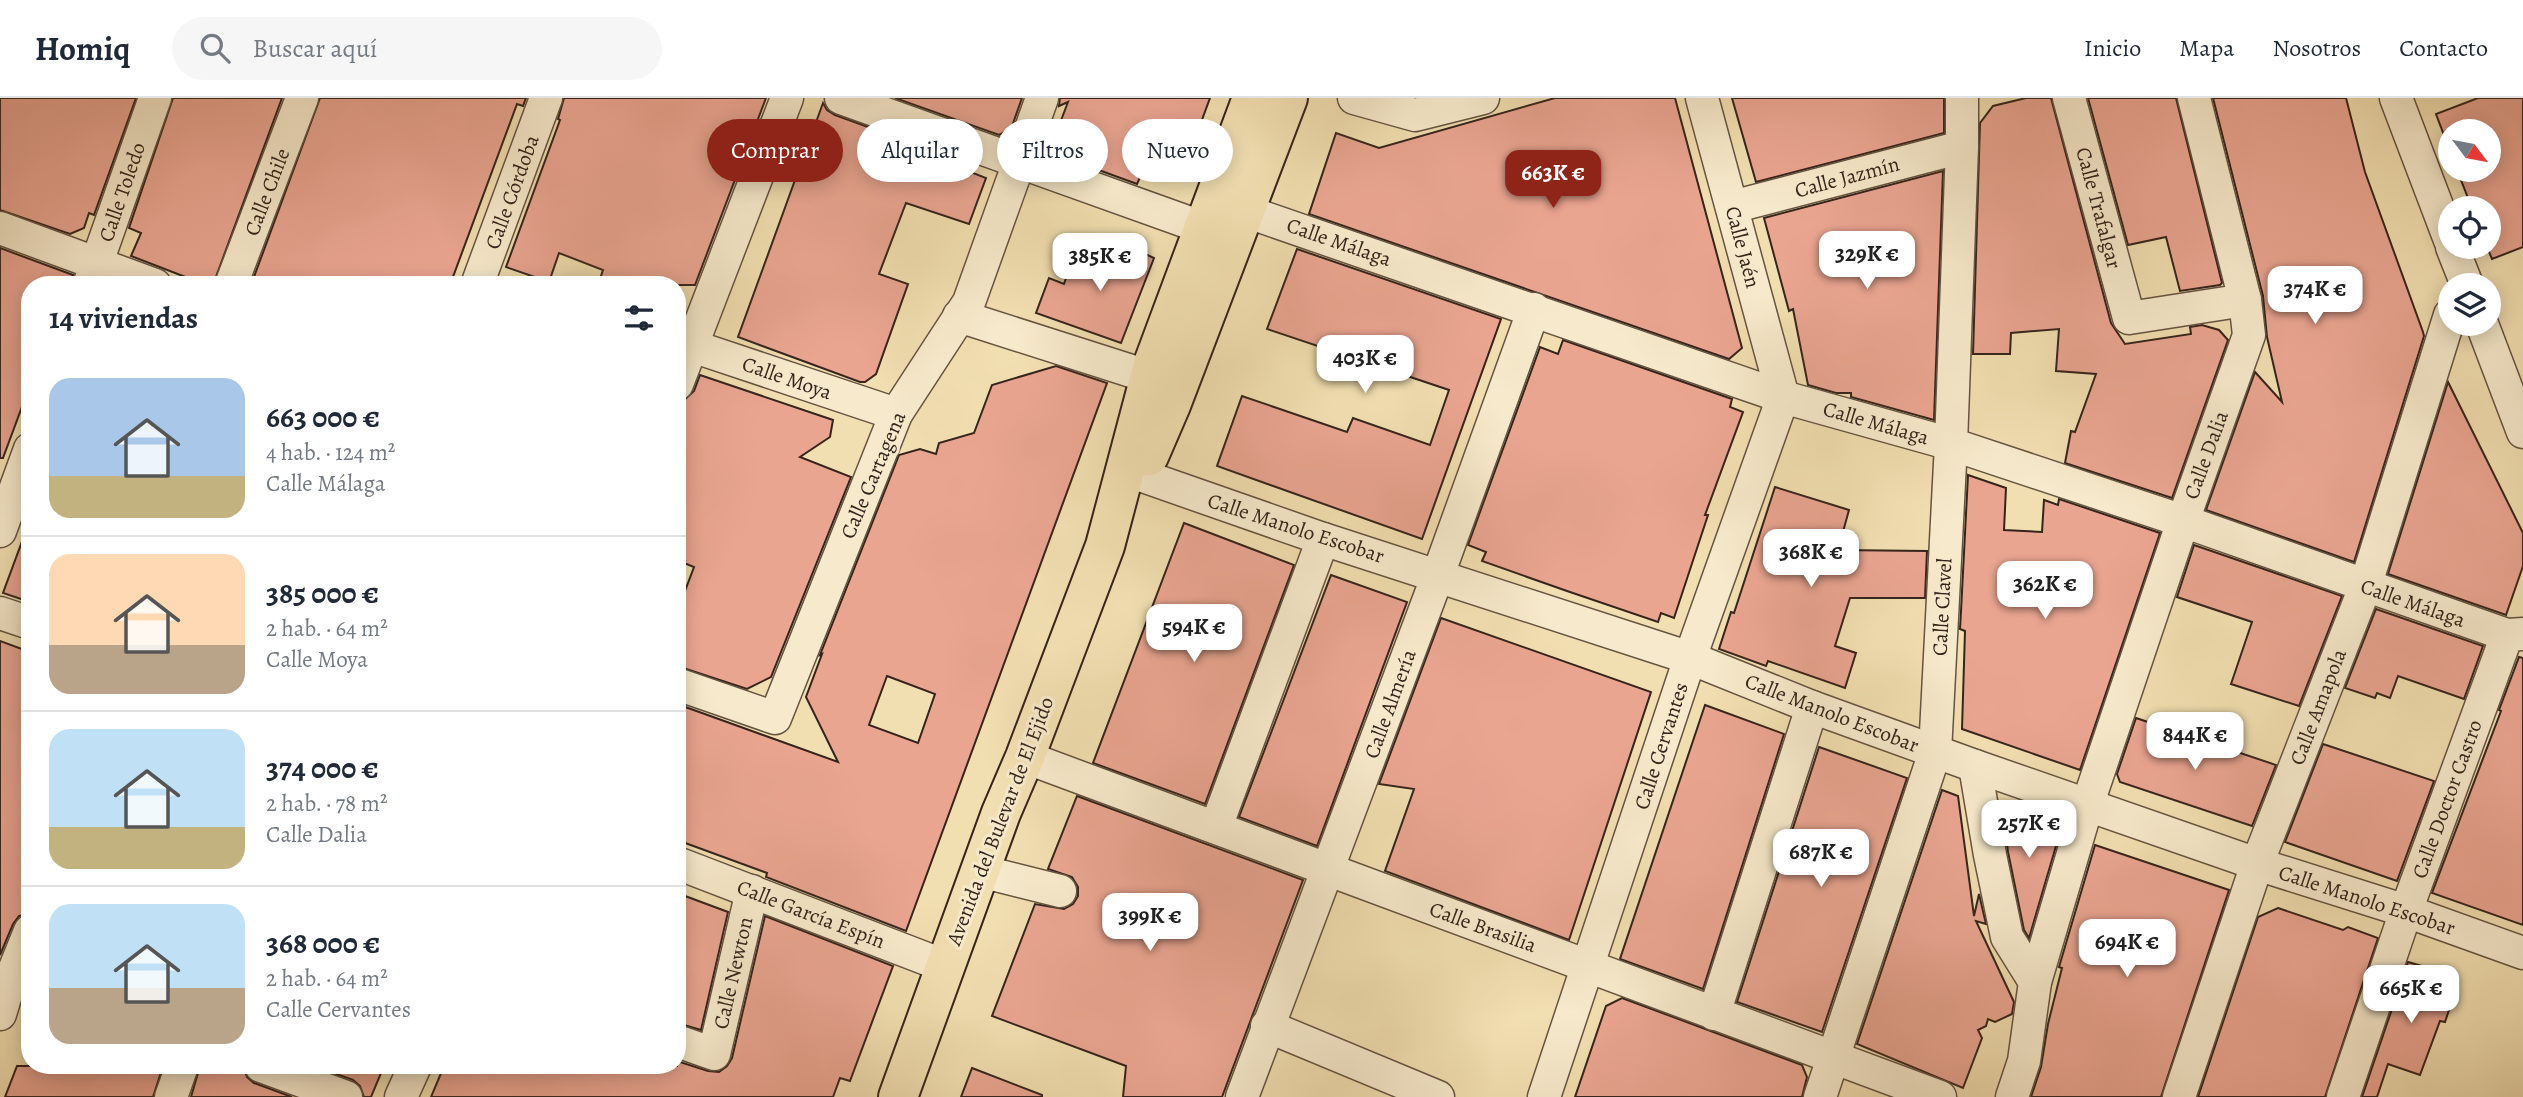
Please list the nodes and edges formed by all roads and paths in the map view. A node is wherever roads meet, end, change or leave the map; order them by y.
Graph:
1 (155, 98) edge
2 (302, 98) edge
3 (546, 98) edge
4 (787, 98) edge
5 (841, 98) edge
6 (1042, 98) edge
7 (1252, 98) edge
8 (1288, 98) edge
9 (1354, 98) edge
10 (1483, 98) edge
11 (1702, 98) edge
12 (1962, 98) edge
13 (2069, 98) edge
14 (2194, 98) edge
15 (2396, 98) edge
16 (1034, 119) edge
17 (1962, 147) junction
18 (997, 155) edge
19 (1010, 182) edge
20 (1073, 182) edge
21 (1732, 206) junction
22 (2438, 208) edge
23 (1245, 211) junction
24 (0, 228) edge
25 (1203, 228) junction
26 (93, 275) edge
27 (234, 276) edge
28 (488, 276) edge
29 (2245, 300) junction
30 (1534, 309) junction
31 (959, 316) junction
32 (1170, 318) junction
33 (2443, 336) edge
34 (2487, 336) edge
35 (686, 341) edge
36 (686, 343) edge
37 (1150, 377) junction
38 (1783, 397) junction
39 (896, 414) junction
40 (2523, 432) edge
41 (1951, 444) junction
42 (21, 474) edge
43 (1140, 475) junction
44 (2183, 520) junction
45 (0, 531) edge
46 (1323, 539) junction
47 (1105, 546) junction
48 (1438, 575) junction
49 (2365, 587) junction
50 (0, 613) edge
51 (21, 620) edge
52 (2515, 635) edge
53 (1690, 658) junction
54 (686, 687) edge
55 (1812, 707) junction
56 (1935, 752) junction
57 (1026, 757) junction
58 (1975, 766) junction
59 (2087, 806) junction
60 (1216, 827) junction
61 (2257, 864) junction
62 (686, 866) edge
63 (980, 871) junction
64 (1329, 871) junction
65 (751, 891) junction
66 (1060, 891) dead end
67 (2406, 911) junction
68 (2523, 953) edge
69 (21, 958) edge
70 (945, 966) junction
71 (1588, 966) junction
72 (14, 979) edge
73 (2035, 982) junction
74 (0, 1014) edge
75 (1714, 1014) junction
76 (1268, 1026) junction
77 (686, 1044) edge
78 (1833, 1059) junction
79 (180, 1074) edge
80 (283, 1074) edge
81 (411, 1074) edge
82 (171, 1097) edge
83 (346, 1097) edge
84 (401, 1097) edge
85 (898, 1097) edge
86 (1242, 1097) edge
87 (1438, 1097) edge
88 (1544, 1097) edge
89 (1820, 1097) edge
90 (1940, 1097) edge
91 (2012, 1097) edge
92 (2179, 1097) edge
93 (2343, 1097) edge

1 - 26 street, Calle Toledo
2 - 27 street, Calle Chile
3 - 28 street, Calle Córdoba
4 - 35 street
5 - 18 street
6 - 16 street, Calle Cartagena
7 - 25 main road, Avenida del Bulevar de El Ejido
8 - 23 main road, Avenida del Bulevar de El Ejido
9 - 10 street
11 - 21 street, Calle Jaén
12 - 17 street, Calle Clavel
13 - 29 street, Calle Trafalgar
14 - 29 street, Calle Dalia
15 - 22 street
17 - 21 street, Calle Jazmín
17 - 41 street, Calle Clavel
19 - 31 street, Calle Cartagena
20 - 25 street
21 - 38 street, Calle Jaén
23 - 30 street, Calle Málaga
23 - 43 main road, Avenida del Bulevar de El Ejido
24 - 26 street
25 - 32 main road, Avenida del Bulevar de El Ejido
29 - 44 street, Calle Dalia
30 - 38 street, Calle Málaga
30 - 48 street, Calle Almería
31 - 37 street
31 - 39 street, Calle Cartagena
32 - 37 main road, Avenida del Bulevar de El Ejido
32 - 43 street, Avenida del Bulevar de El Ejido
33 - 49 street, Calle Amapola
34 - 40 street
36 - 39 street, Calle Moya
37 - 47 main road, Avenida del Bulevar de El Ejido
38 - 41 street, Calle Málaga
38 - 53 street, Calle Cervantes
39 - 54 street, Calle Cartagena
41 - 44 street, Calle Málaga
41 - 56 street, Calle Clavel
42 - 45 street
43 - 46 street, Calle Manolo Escobar
43 - 47 main road, Avenida del Bulevar de El Ejido
44 - 49 street, Calle Málaga
44 - 59 street, Calle Dalia
46 - 48 street, Calle Manolo Escobar
46 - 60 street
47 - 57 main road, Avenida del Bulevar de El Ejido
48 - 53 street, Calle Manolo Escobar
48 - 64 street, Calle Almería
49 - 52 street, Calle Málaga
49 - 61 street, Calle Amapola
50 - 51 street
52 - 67 street, Calle Doctor Castro
53 - 55 street, Calle Manolo Escobar
53 - 71 street, Calle Cervantes
55 - 56 street, Calle Manolo Escobar
55 - 75 street
56 - 58 street, Calle Manolo Escobar
56 - 78 street, Calle Clavel
57 - 60 street, Calle Brasilia
57 - 63 main road, Avenida del Bulevar de El Ejido
58 - 59 street, Calle Manolo Escobar
58 - 73 street
59 - 61 street, Calle Manolo Escobar
59 - 73 street, Calle Dalia
60 - 64 street, Calle Brasilia
61 - 67 street, Calle Manolo Escobar
61 - 92 street, Calle Amapola
62 - 65 street, Calle García Espín
63 - 66 street
63 - 70 main road, Avenida del Bulevar de El Ejido
64 - 71 street, Calle Brasilia
64 - 76 street, Calle Almería
65 - 70 street, Calle García Espín
65 - 77 street, Calle Newton
67 - 68 street, Calle Manolo Escobar
67 - 93 street, Calle Doctor Castro
69 - 72 street
70 - 85 main road, Avenida del Bulevar de El Ejido
71 - 75 street, Calle Brasilia
71 - 88 street, Calle Cervantes
72 - 74 street
73 - 91 street, Calle Dalia
75 - 78 street, Calle Brasilia
76 - 86 street, Calle Almería
76 - 87 street
78 - 89 street, Calle Clavel
78 - 90 street, Calle Brasilia
79 - 82 street
80 - 83 street
81 - 84 street

